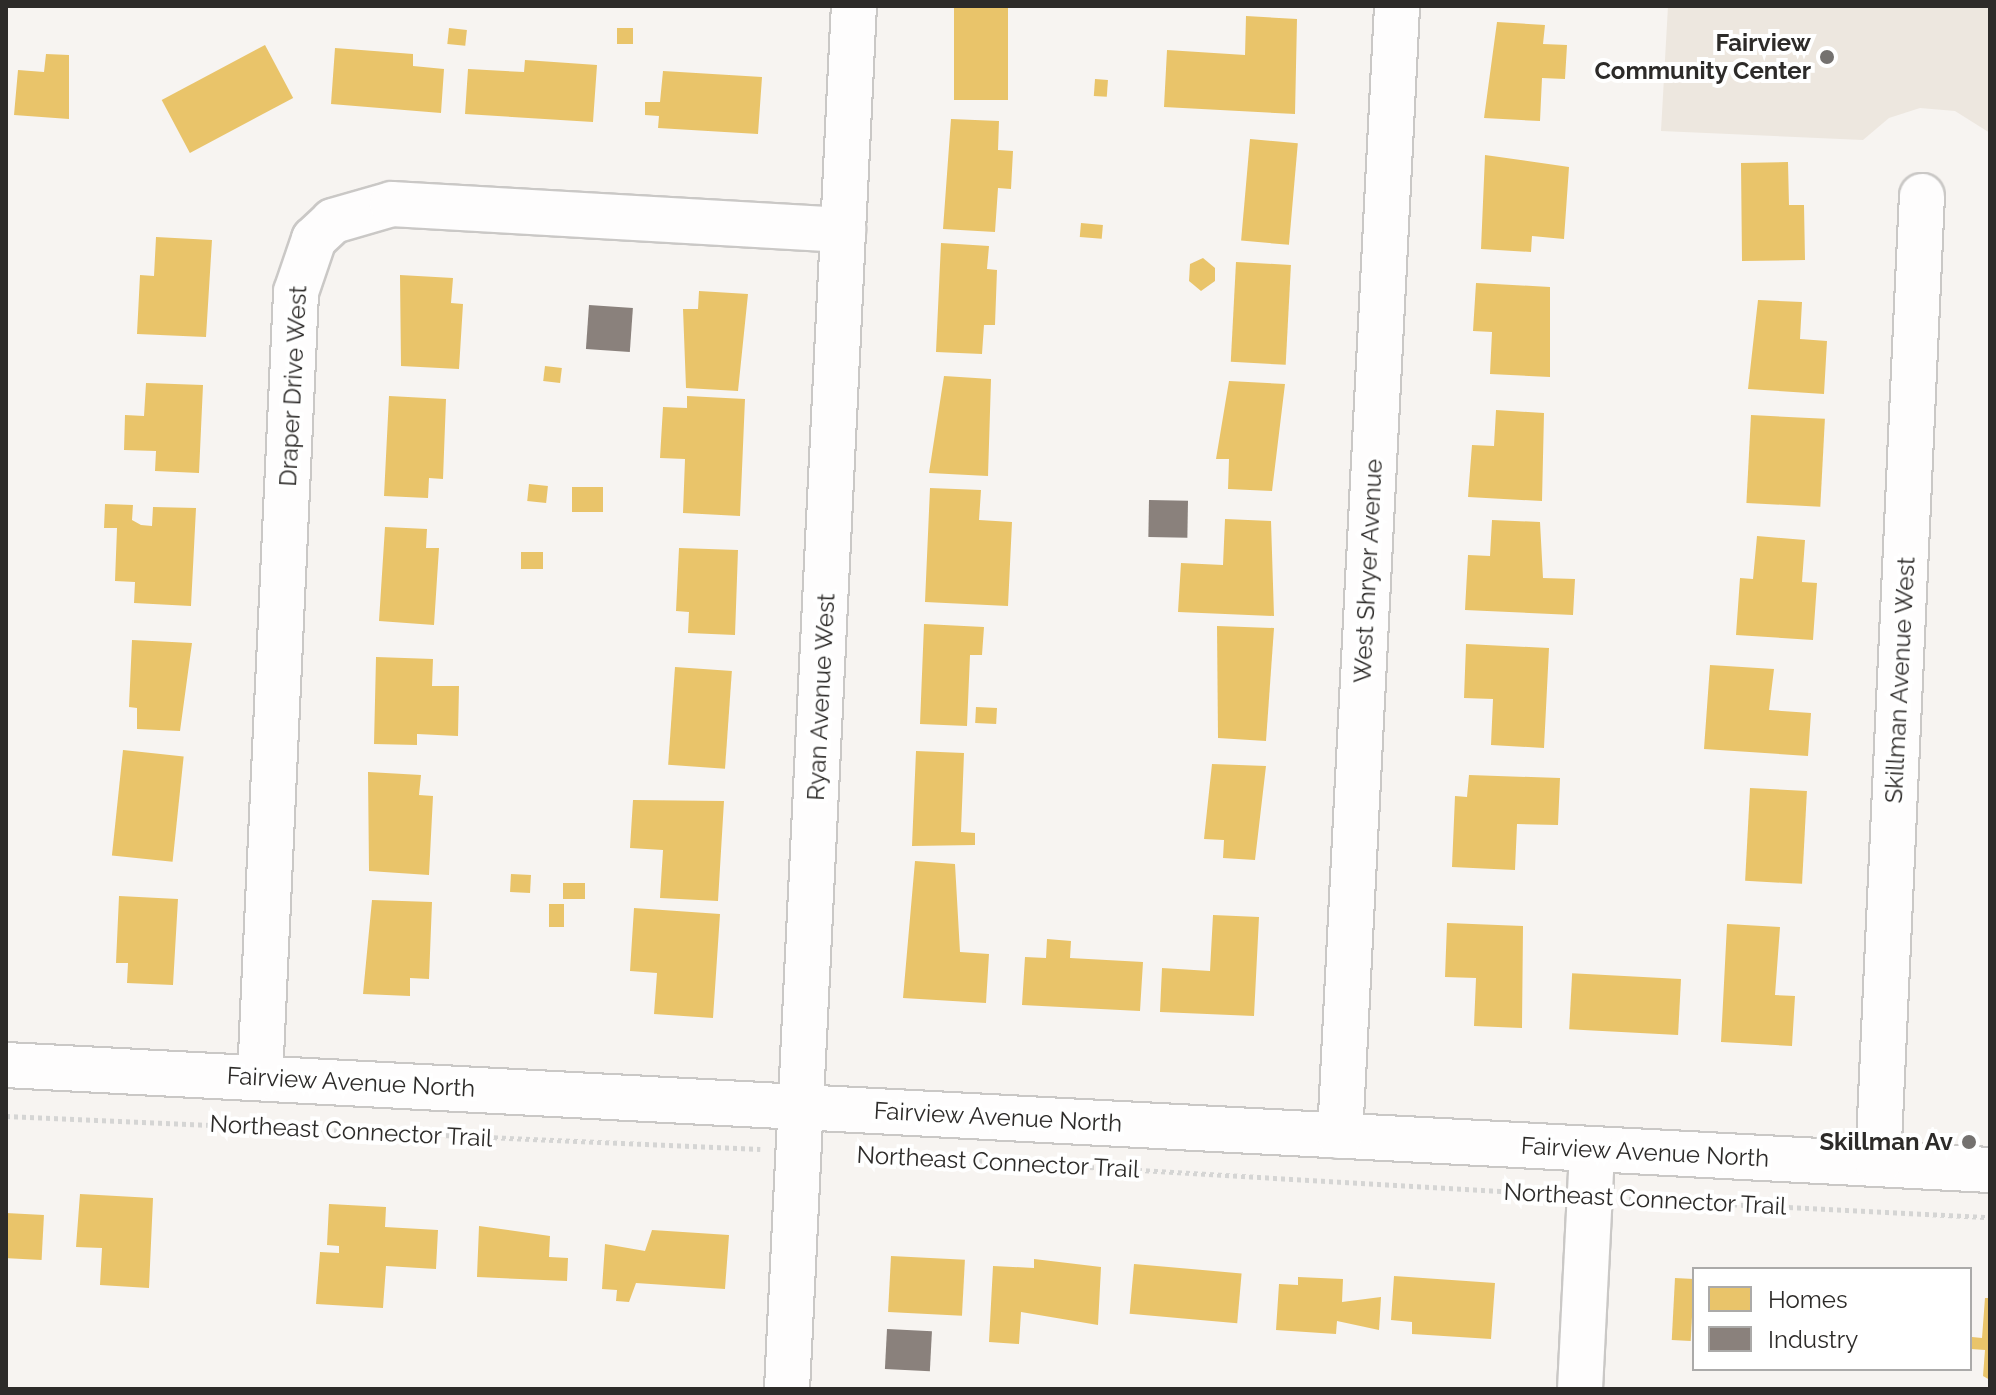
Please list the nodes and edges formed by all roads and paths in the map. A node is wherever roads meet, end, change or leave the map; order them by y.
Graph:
1 (854, 6) edge
2 (1397, 6) edge
3 (1922, 196) dead end
4 (843, 230) junction
5 (6, 1065) edge
6 (260, 1077) junction
7 (801, 1106) junction
8 (6, 1116) edge
9 (1340, 1136) junction
10 (1592, 1149) junction
11 (799, 1151) junction
12 (872, 1154) dead end
13 (1878, 1164) junction
14 (1990, 1170) edge
15 (1590, 1196) junction
16 (1990, 1217) edge
17 (787, 1389) edge
18 (1580, 1389) edge

1 - 4 street, Ryan Avenue West
2 - 9 street, West Shryer Avenue
3 - 13 street, Skillman Avenue West
4 - 6 street, Draper Drive West
4 - 7 street, Ryan Avenue West
5 - 6 street, Fairview Avenue North
6 - 7 street, Fairview Avenue North
7 - 9 street, Fairview Avenue North
7 - 11 street, Ryan Avenue West
8 - 11 path, Northeast Connector Trail
9 - 10 street, Fairview Avenue North
10 - 13 street, Fairview Avenue North
10 - 15 street
11 - 17 street, Ryan Avenue West
12 - 15 path, Northeast Connector Trail
13 - 14 street, Fairview Avenue North
15 - 16 path, Northeast Connector Trail
15 - 18 street

